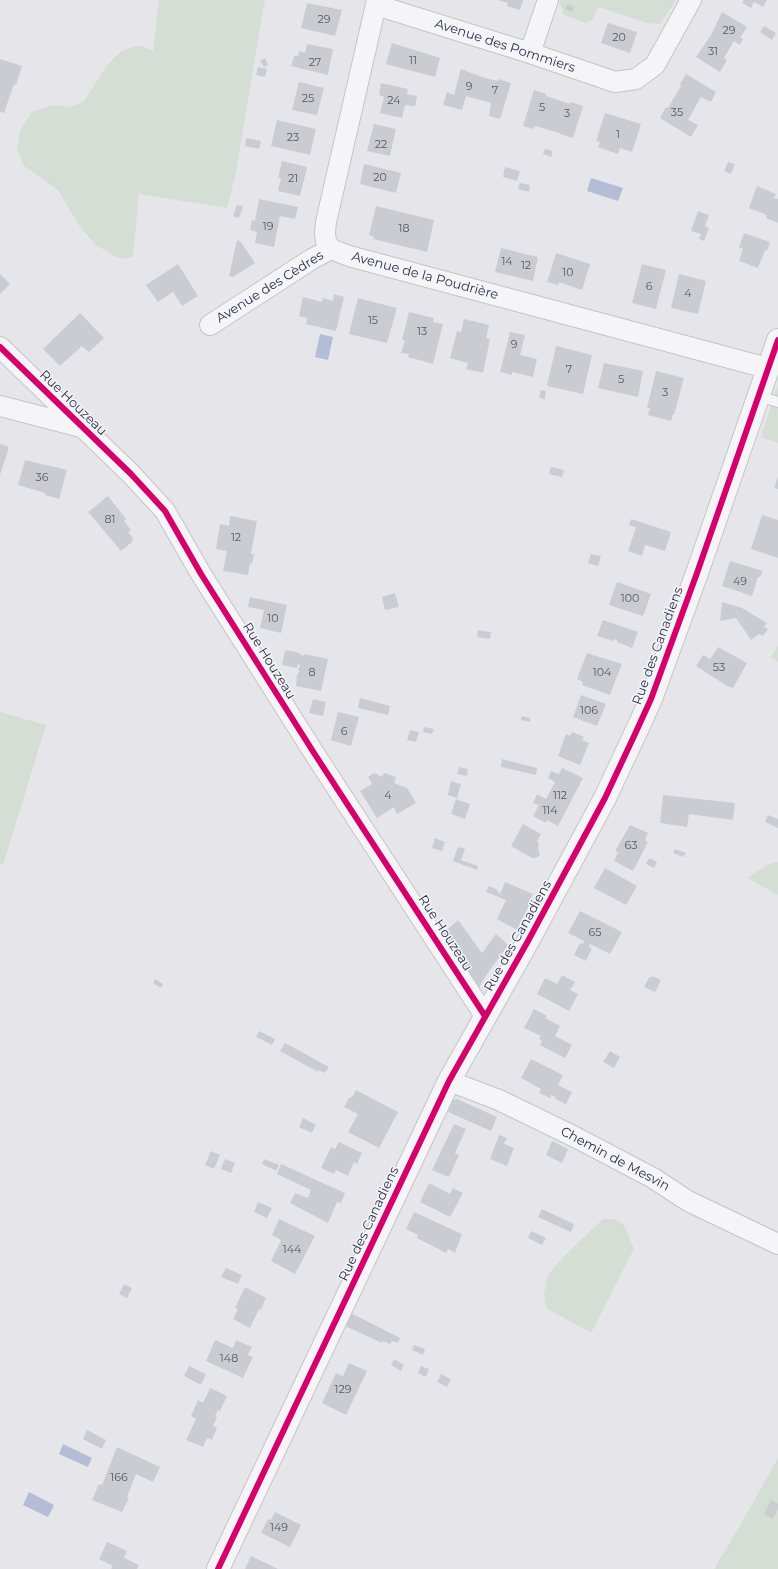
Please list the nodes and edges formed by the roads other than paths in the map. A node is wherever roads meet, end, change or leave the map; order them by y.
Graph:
1 (548, 0) edge
2 (691, 0) edge
3 (376, 2) edge
4 (530, 53) junction
5 (330, 249) junction
6 (210, 324) dead end
7 (778, 340) edge
8 (0, 347) edge
9 (767, 368) junction
10 (758, 396) junction
11 (778, 402) edge
12 (0, 406) edge
13 (83, 428) junction
14 (485, 1016) junction
15 (449, 1081) junction
16 (778, 1244) edge
17 (218, 1569) edge

1 - 4 street
2 - 4 street, Avenue des Pommiers
3 - 4 street, Avenue des Pommiers
3 - 5 street
5 - 6 street, Avenue des Cèdres
5 - 9 street, Avenue de la Poudrière
7 - 9 street, Rue des Canadiens
8 - 13 street, Rue Houzeau
9 - 10 street, Rue des Canadiens
10 - 11 lane
10 - 14 street, Rue des Canadiens
12 - 13 street
13 - 14 street, Rue Houzeau
14 - 15 street, Rue des Canadiens
15 - 16 street, Chemin de Mesvin
15 - 17 street, Rue des Canadiens

